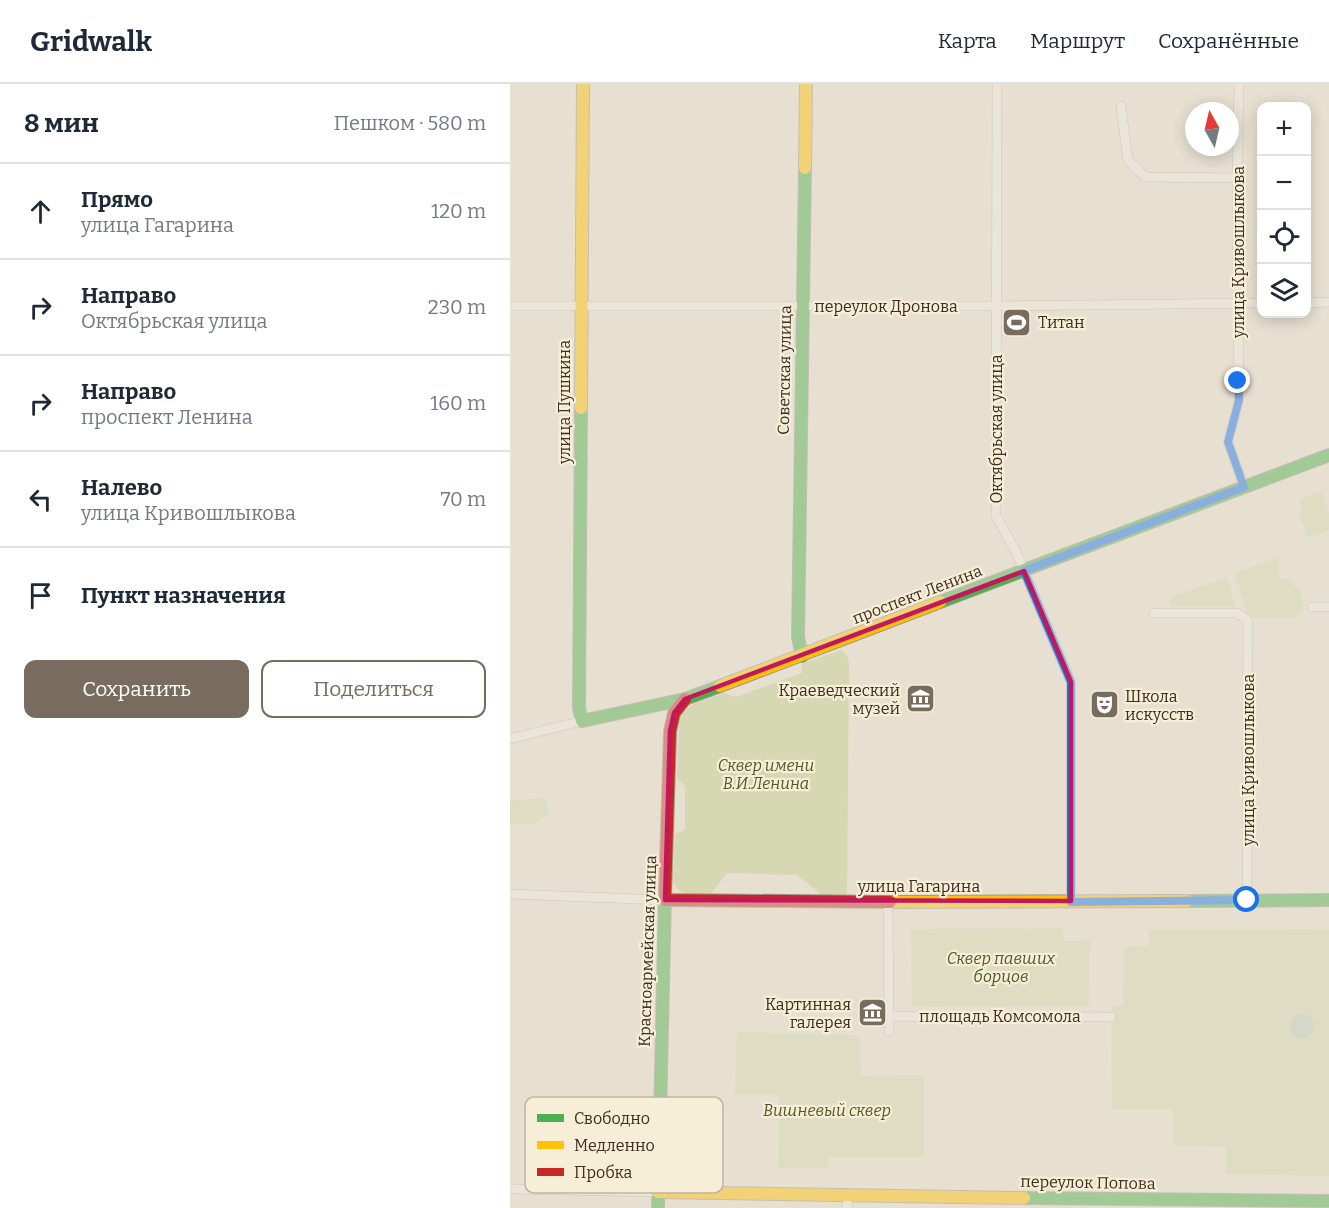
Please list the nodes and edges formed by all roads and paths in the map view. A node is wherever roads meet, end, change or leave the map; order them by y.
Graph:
1 (583, 84) edge
2 (806, 84) edge
3 (997, 84) edge
4 (1239, 84) edge
5 (1121, 106) dead end
6 (1237, 178) junction
7 (1329, 302) edge
8 (1257, 303) edge
9 (1311, 303) edge
10 (1238, 304) junction
11 (510, 306) edge
12 (581, 306) junction
13 (802, 306) junction
14 (995, 306) junction
15 (1329, 455) edge
16 (1244, 487) junction
17 (1024, 571) junction
18 (1329, 607) edge
19 (1312, 608) dead end
20 (1154, 613) dead end
21 (802, 656) junction
22 (685, 699) junction
23 (582, 721) junction
24 (510, 739) edge
25 (510, 894) edge
26 (665, 900) junction
27 (1247, 900) junction
28 (1329, 900) edge
29 (888, 902) junction
30 (1071, 902) junction
31 (889, 1016) junction
32 (1111, 1017) dead end
33 (889, 1031) dead end
34 (660, 1097) edge
35 (510, 1189) edge
36 (525, 1189) edge
37 (677, 1193) edge
38 (1329, 1201) edge
39 (847, 1202) edge
40 (1249, 1204) edge

1 - 12 main road, улица Пушкина
2 - 13 main road, Советская улица
3 - 14 street, Октябрьская улица
4 - 6 street, улица Кривошлыкова
5 - 6 street
6 - 10 street, улица Кривошлыкова
7 - 9 street
8 - 10 street, переулок Дронова
10 - 14 street, переулок Дронова
10 - 16 street, улица Кривошлыкова
11 - 12 street, переулок Дронова
12 - 13 street, переулок Дронова
12 - 23 main road, улица Пушкина
13 - 14 street, переулок Дронова
13 - 21 main road, Советская улица
14 - 17 street, Октябрьская улица
15 - 16 main road, проспект Ленина
16 - 17 main road, проспект Ленина
17 - 21 main road, проспект Ленина
17 - 30 street, Октябрьская улица
18 - 19 street
20 - 27 street, улица Кривошлыкова
21 - 22 main road, проспект Ленина
22 - 23 main road, проспект Ленина
22 - 26 main road, Красноармейская улица
23 - 24 street, проспект Ленина
25 - 26 street, улица Гагарина
26 - 29 main road, улица Гагарина
26 - 34 main road, Красноармейская улица
27 - 28 main road, улица Гагарина
27 - 30 main road, улица Гагарина
29 - 30 main road, улица Гагарина
29 - 31 street
31 - 32 street, площадь Комсомола
31 - 33 street
35 - 36 street, переулок Попова
37 - 39 main road, переулок Попова
38 - 40 main road, переулок Попова
39 - 40 main road, переулок Попова

